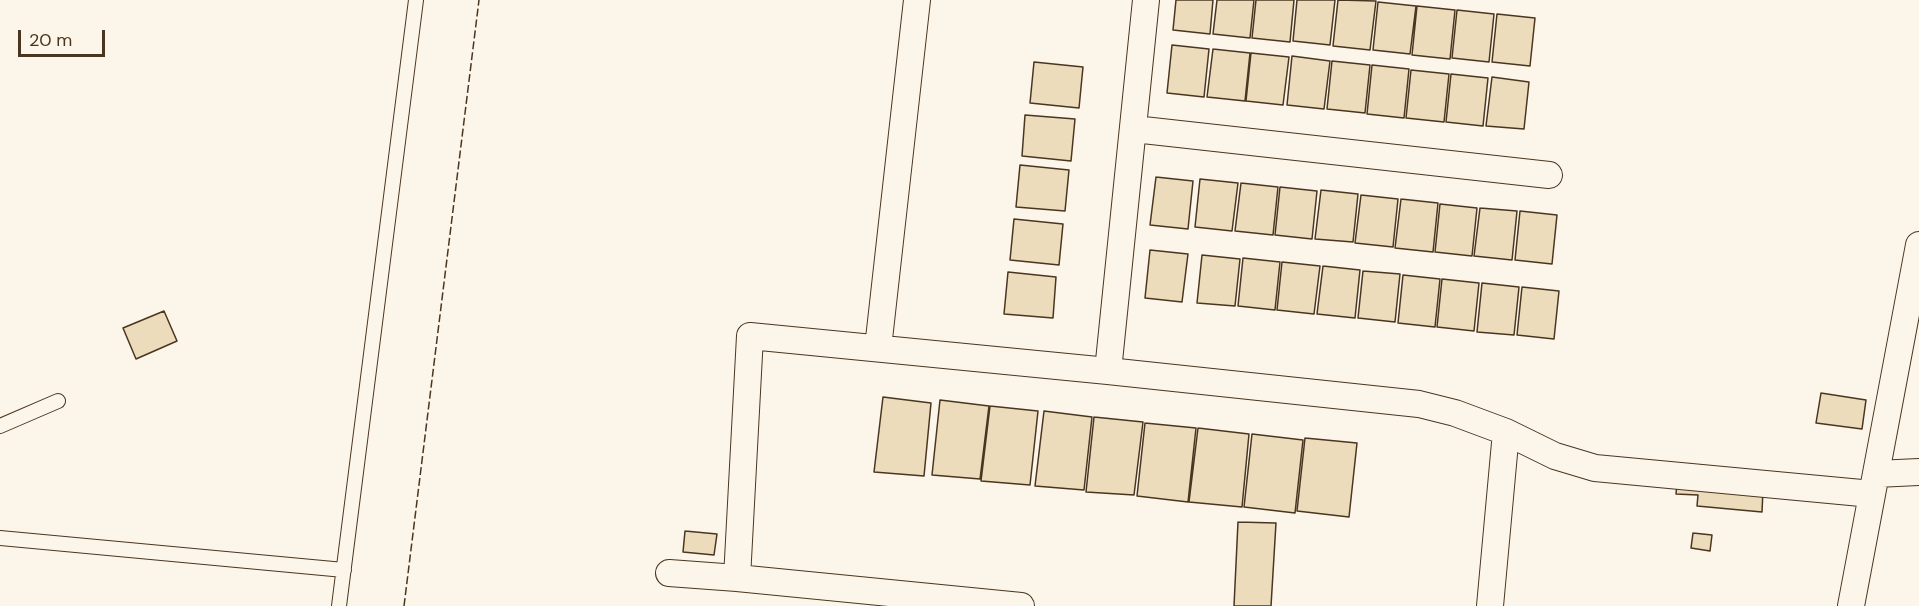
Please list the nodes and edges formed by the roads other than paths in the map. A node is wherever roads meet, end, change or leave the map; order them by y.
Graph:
1 (416, 0) edge
2 (917, 0) edge
3 (1146, 0) edge
4 (1134, 129) junction
5 (1549, 175) dead end
6 (1919, 245) edge
7 (878, 348) junction
8 (1107, 370) junction
9 (58, 401) dead end
10 (0, 426) edge
11 (1506, 432) junction
12 (1919, 472) edge
13 (1874, 484) junction
14 (0, 538) edge
15 (344, 570) junction
16 (669, 573) dead end
17 (737, 578) junction
18 (339, 606) edge
19 (1021, 606) edge
20 (1490, 606) edge
21 (1851, 606) edge

1 - 15 lane
2 - 7 street
3 - 4 street
4 - 5 street
4 - 8 street
6 - 13 street
7 - 8 street
7 - 17 street
8 - 11 street
9 - 10 lane
11 - 13 street
11 - 20 street
12 - 13 street
13 - 21 street
14 - 15 lane
15 - 18 lane
16 - 17 street
17 - 19 street

